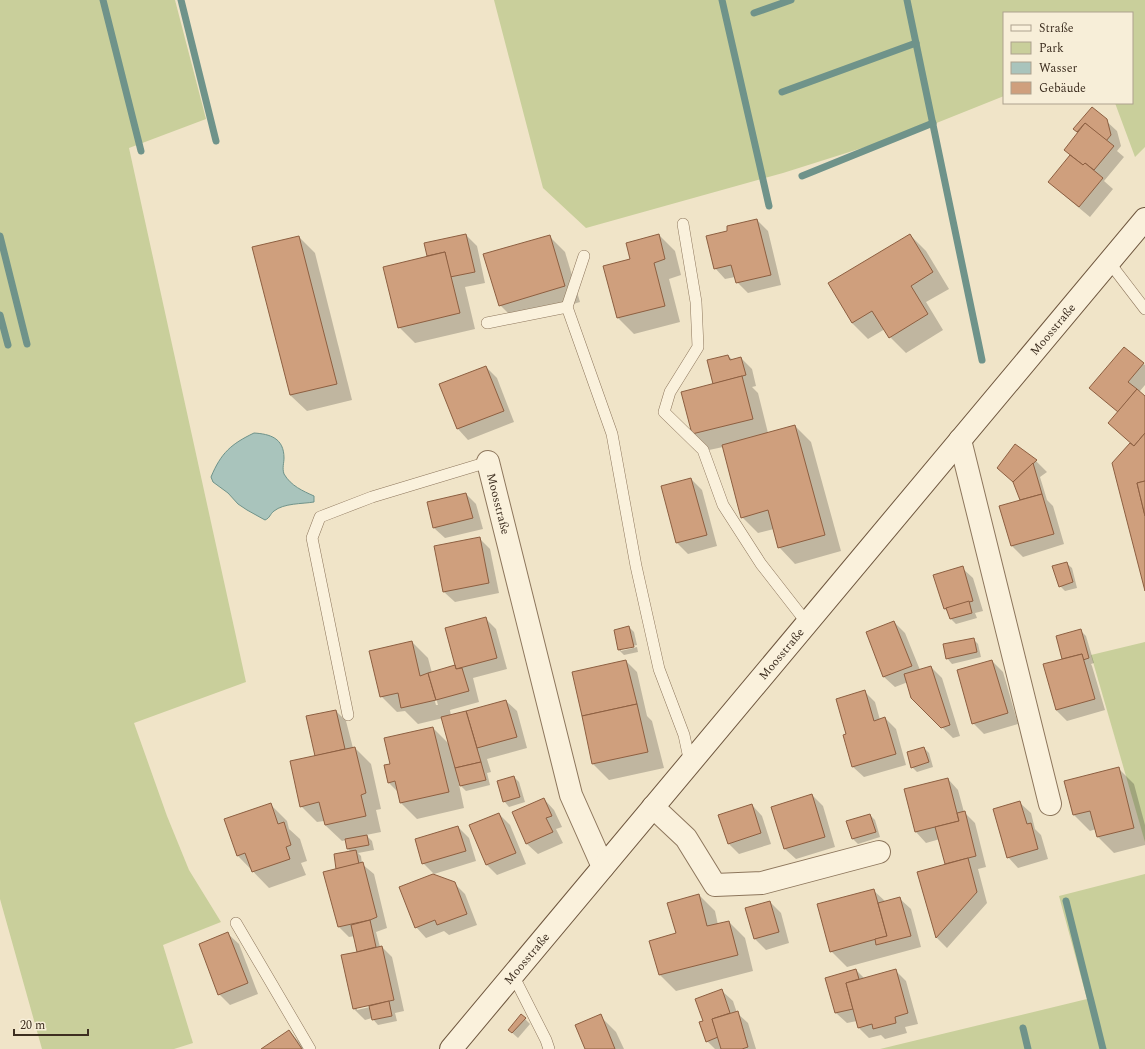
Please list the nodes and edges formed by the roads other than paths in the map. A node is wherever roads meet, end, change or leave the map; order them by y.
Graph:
1 (1145, 219) edge
2 (683, 224) dead end
3 (584, 256) dead end
4 (1109, 262) junction
5 (567, 307) junction
6 (1145, 309) edge
7 (487, 323) dead end
8 (960, 440) junction
9 (488, 462) joint
10 (807, 623) junction
11 (348, 715) dead end
12 (690, 763) junction
13 (1050, 804) dead end
14 (653, 807) junction
15 (879, 852) dead end
16 (603, 867) junction
17 (236, 923) dead end
18 (513, 975) junction
19 (310, 1049) edge
20 (451, 1049) edge
21 (549, 1049) edge

1 - 4 street, Moosstraße
2 - 10 lane
3 - 5 lane
4 - 6 lane
4 - 8 street, Moosstraße
5 - 7 lane
5 - 12 lane
8 - 10 street, Moosstraße
8 - 13 street
9 - 11 lane
9 - 16 street, Moosstraße
10 - 12 street, Moosstraße
12 - 14 street, Moosstraße
14 - 15 street
14 - 16 street, Moosstraße
16 - 18 street, Moosstraße
17 - 19 lane
18 - 20 street, Moosstraße
18 - 21 lane

